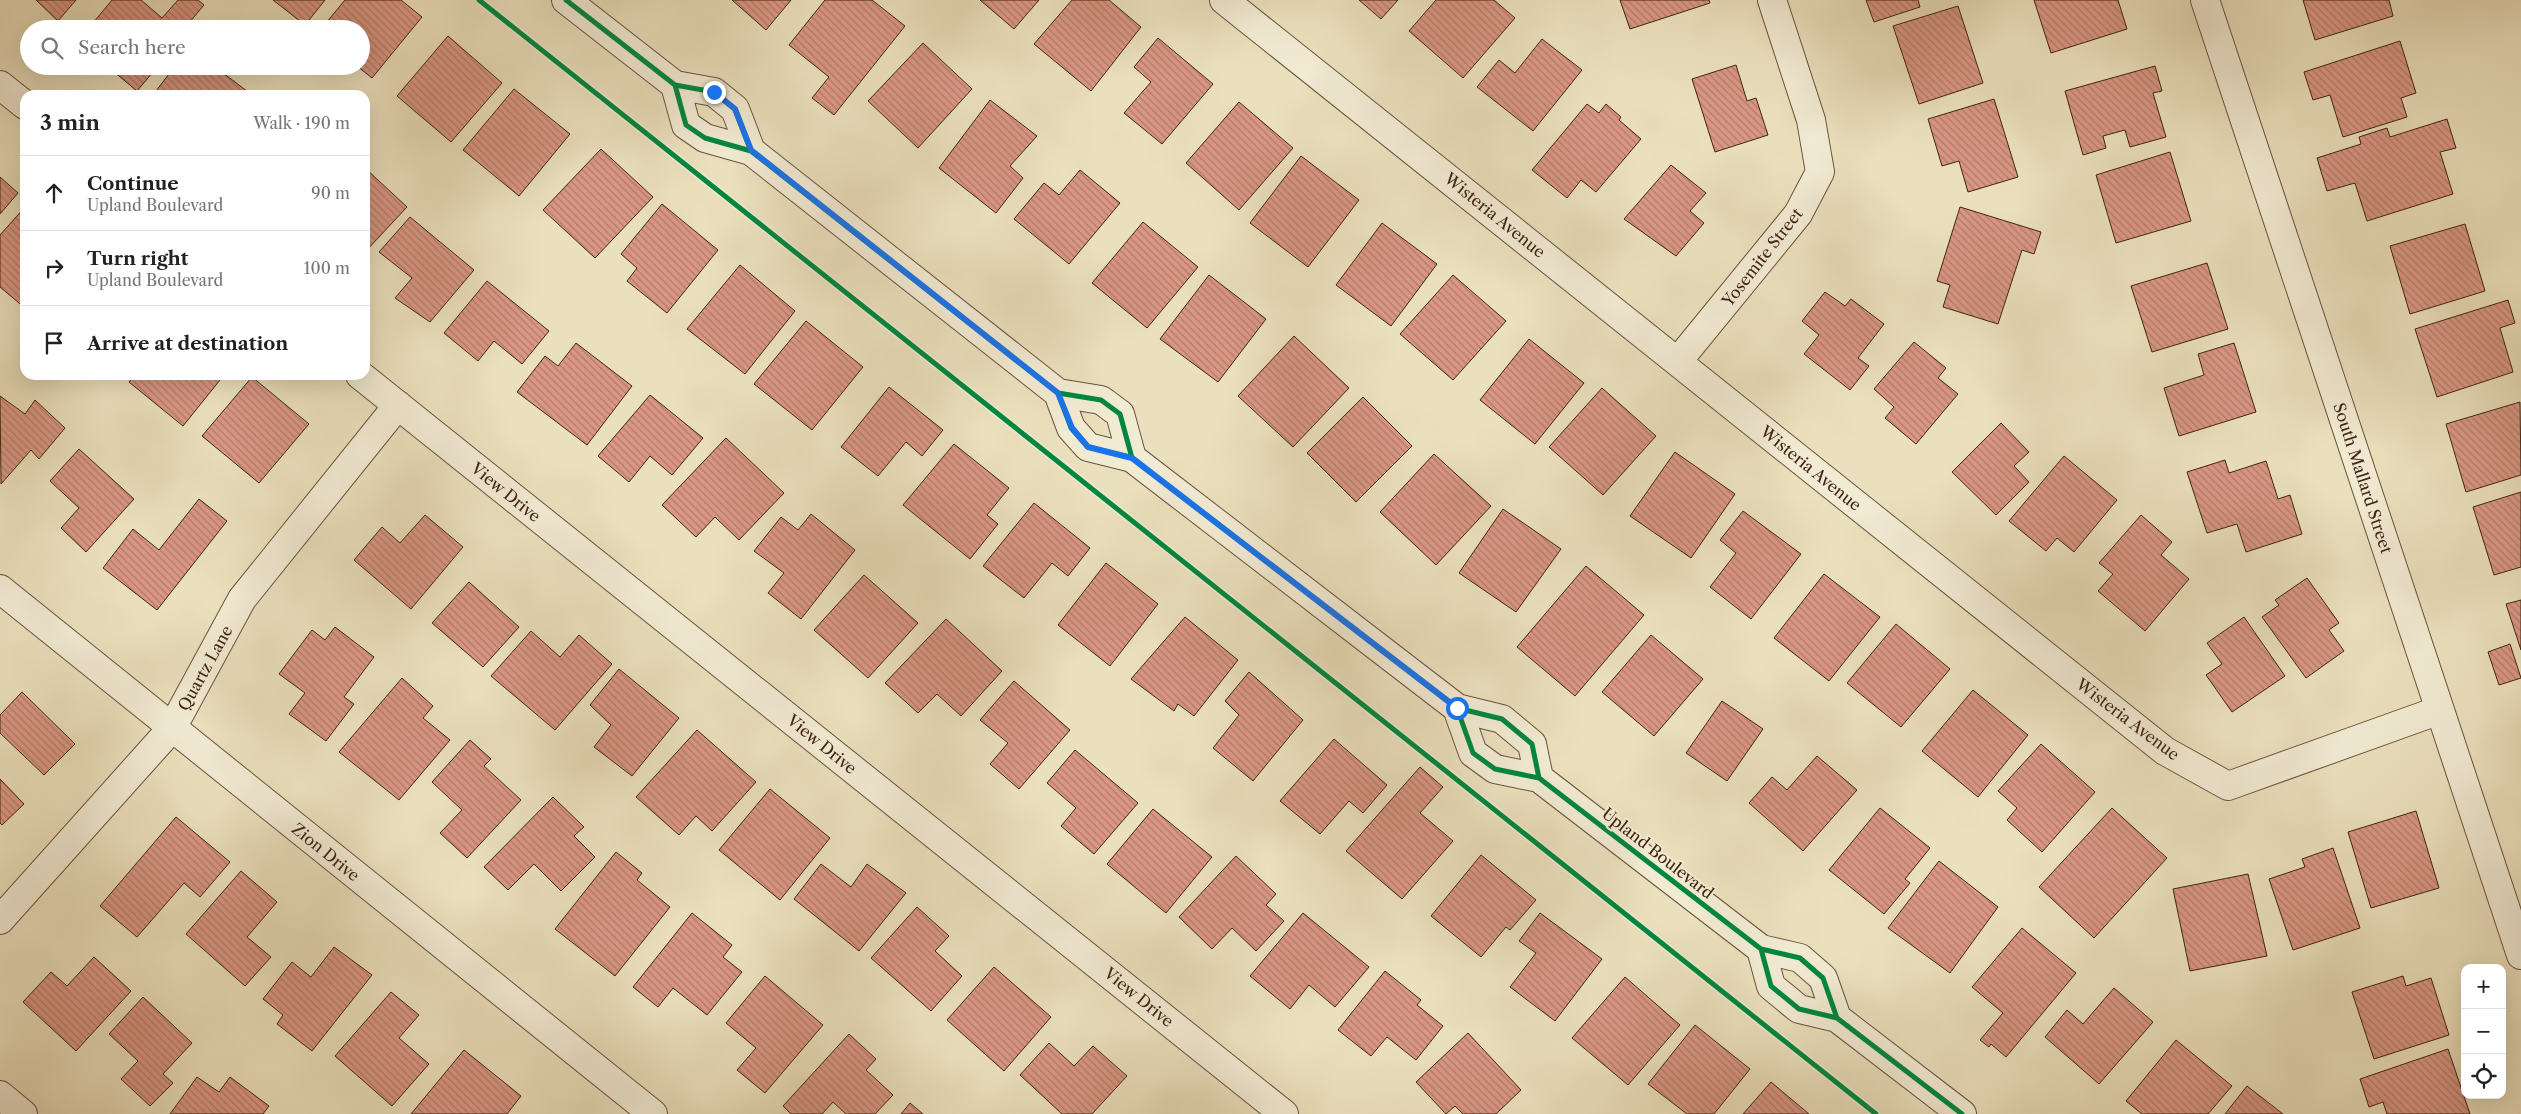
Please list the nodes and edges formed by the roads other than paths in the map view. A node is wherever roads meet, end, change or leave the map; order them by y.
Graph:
1 (566, 0) edge
2 (1224, 0) edge
3 (1772, 0) edge
4 (2205, 0) edge
5 (0, 85) edge
6 (675, 85) junction
7 (20, 101) edge
8 (751, 150) junction
9 (1678, 361) junction
10 (366, 380) edge
11 (1058, 393) junction
12 (398, 405) junction
13 (1132, 458) junction
14 (0, 589) edge
15 (1457, 708) junction
16 (2440, 710) junction
17 (172, 728) junction
18 (1539, 778) junction
19 (0, 920) edge
20 (1761, 949) junction
21 (2521, 955) edge
22 (1837, 1018) junction
23 (0, 1095) edge
24 (23, 1114) edge
25 (652, 1114) edge
26 (1284, 1114) edge
27 (1962, 1114) edge

1 - 6 street
2 - 9 street, Wisteria Avenue
3 - 9 street, Yosemite Street
4 - 16 street, South Mallard Street
5 - 7 street
6 - 8 street
6 - 8 street
8 - 11 street
9 - 16 street, Wisteria Avenue
10 - 12 street, View Drive
11 - 13 street
11 - 13 street
12 - 17 street, Quartz Lane
12 - 26 street, View Drive
13 - 15 street
14 - 17 street, Zion Drive
15 - 18 street
15 - 18 street, Upland Boulevard
16 - 21 street, South Mallard Street
17 - 19 street, Quartz Lane
17 - 25 street, Zion Drive
18 - 20 street, Upland Boulevard
20 - 22 street, Upland Boulevard
20 - 22 street
22 - 27 street
23 - 24 street

